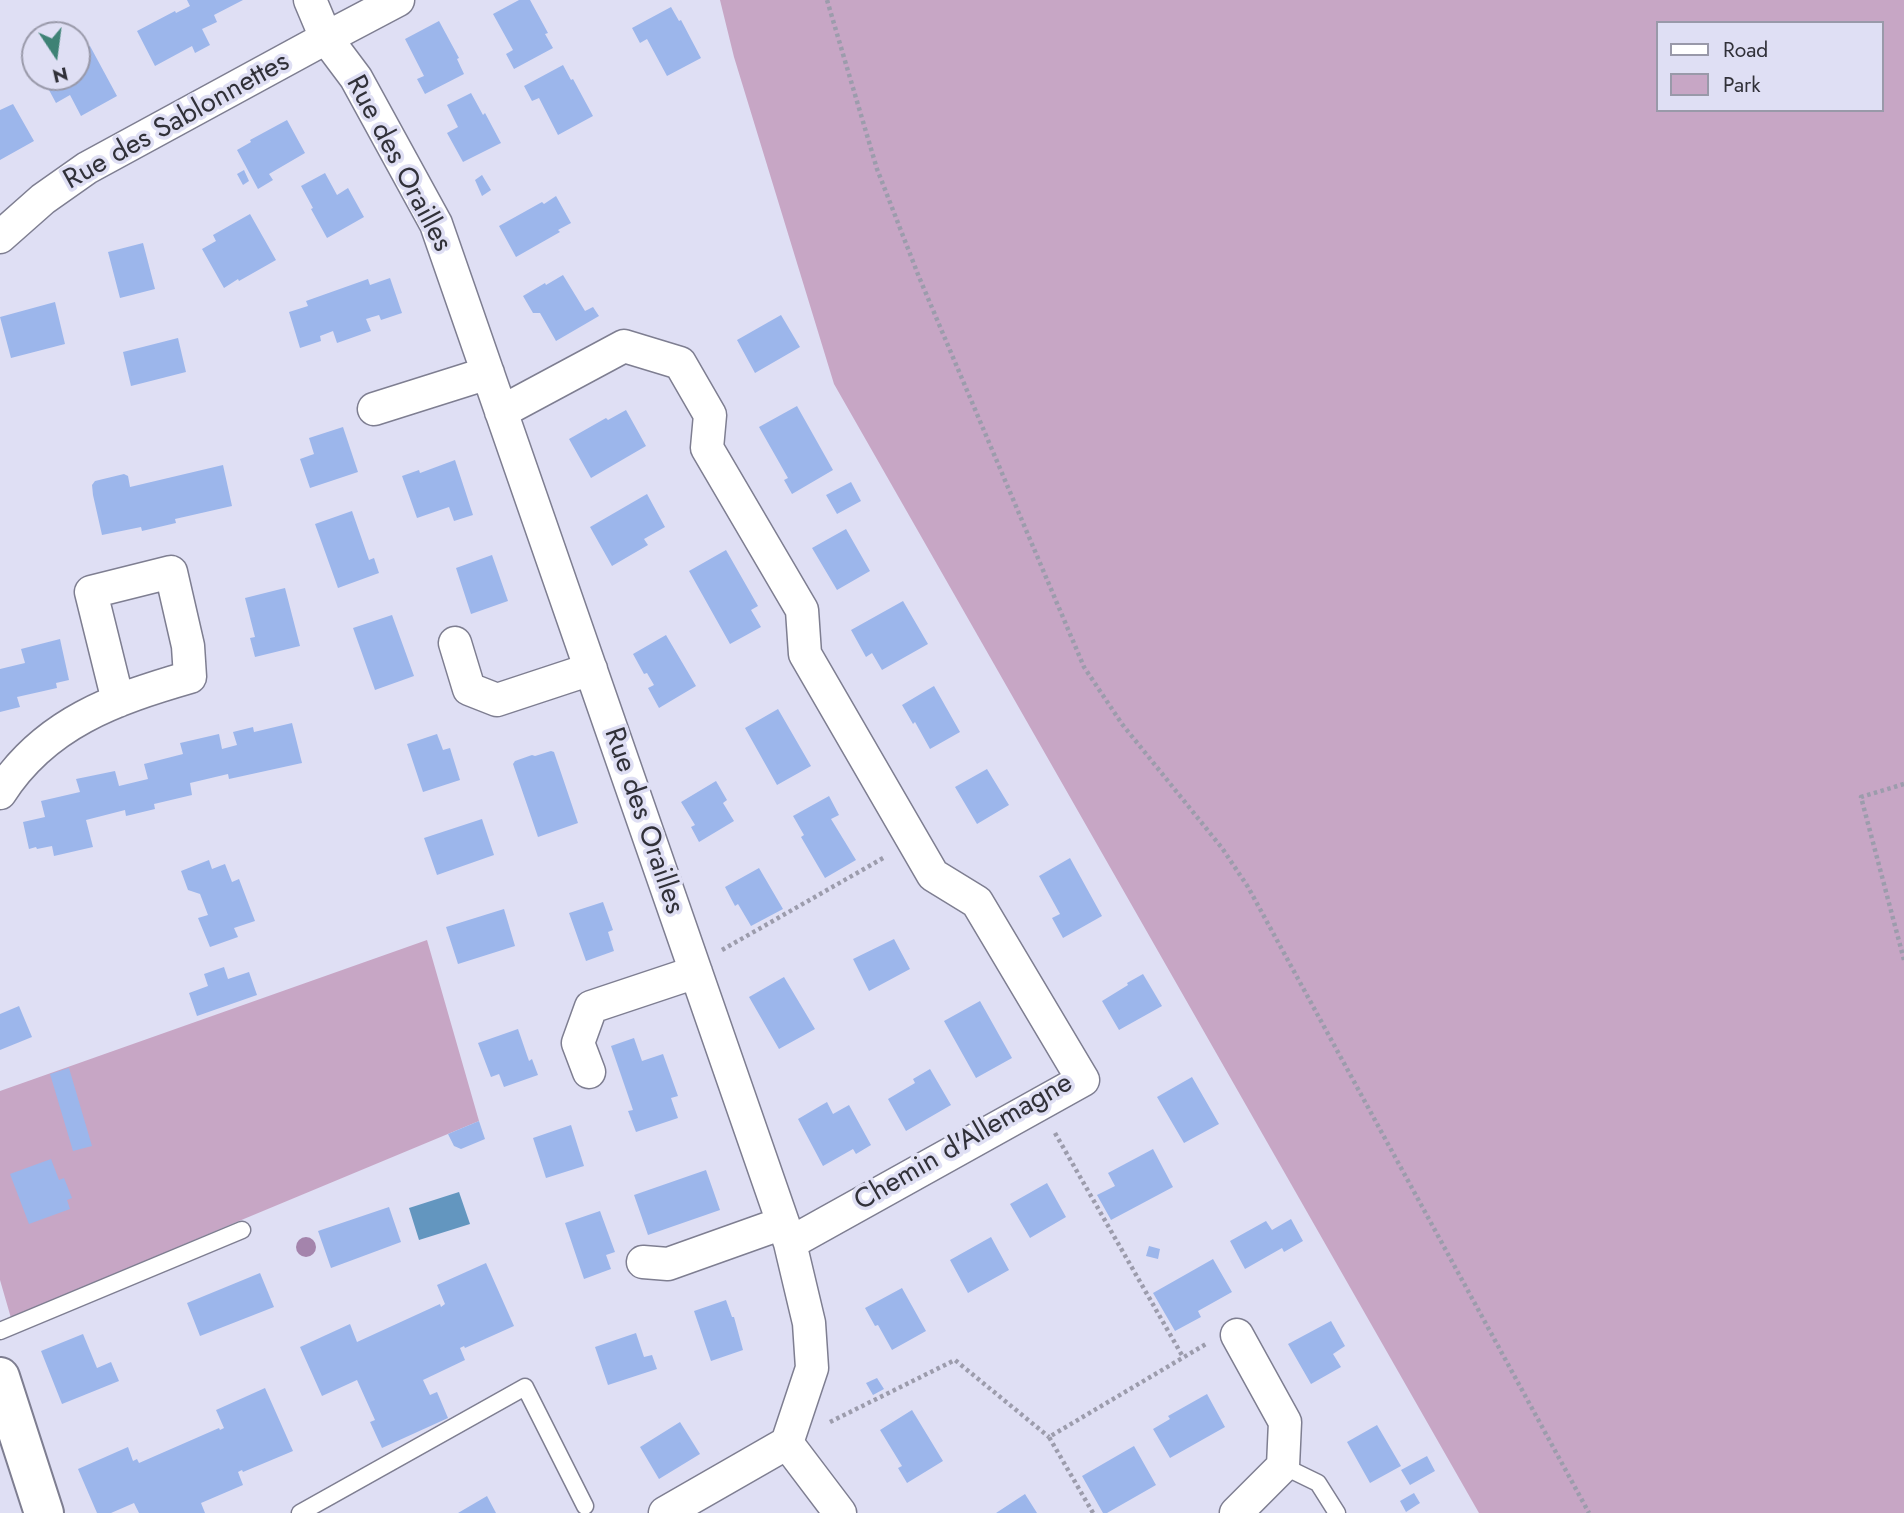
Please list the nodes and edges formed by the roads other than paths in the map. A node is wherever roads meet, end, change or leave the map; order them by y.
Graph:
1 (310, 0) edge
2 (398, 0) edge
3 (326, 38) junction
4 (0, 237) edge
5 (488, 373) junction
6 (374, 409) dead end
7 (501, 412) junction
8 (454, 643) dead end
9 (591, 669) junction
10 (118, 701) dead end
11 (0, 793) edge
12 (695, 969) junction
13 (589, 1072) dead end
14 (242, 1230) dead end
15 (787, 1233) junction
16 (643, 1262) dead end
17 (0, 1332) edge
18 (1237, 1335) road end
19 (0, 1377) edge
20 (787, 1443) junction
21 (1283, 1466) junction
22 (584, 1506) dead end
23 (44, 1513) edge
24 (300, 1513) edge
25 (664, 1513) edge
26 (840, 1513) edge
27 (1236, 1513) edge
28 (1337, 1513) edge

1 - 3 street
2 - 3 street, Rue des Sablonnettes
3 - 4 street, Rue des Sablonnettes
3 - 5 street, Rue des Orailles
5 - 6 street
5 - 7 street, Rue des Orailles
7 - 9 street, Rue des Orailles
7 - 15 street, Chemin d'Allemagne
8 - 9 street
9 - 12 street, Rue des Orailles
10 - 11 street
12 - 13 street
12 - 15 street, Rue des Orailles
14 - 17 lane
15 - 16 street
15 - 20 street, Rue des Orailles
18 - 21 street
19 - 23 main road
20 - 25 street
20 - 26 street
21 - 27 street
21 - 28 lane
22 - 24 lane

